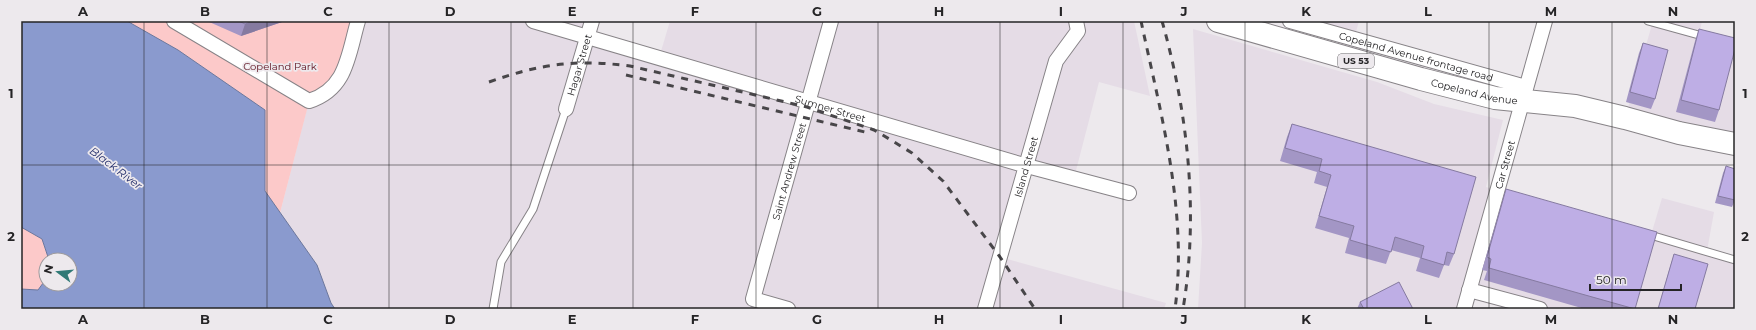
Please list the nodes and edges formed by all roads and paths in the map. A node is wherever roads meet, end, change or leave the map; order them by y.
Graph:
1 (174, 21) edge
2 (358, 21) edge
3 (534, 21) edge
4 (592, 21) edge
5 (831, 21) edge
6 (1218, 21) edge
7 (1290, 21) edge
8 (1545, 21) edge
9 (1648, 21) edge
10 (1306, 23) edge
11 (1077, 26) edge
12 (587, 37) junction
13 (1713, 39) edge
14 (1524, 94) junction
15 (808, 102) junction
16 (566, 109) joint
17 (1735, 144) edge
18 (1027, 166) junction
19 (1129, 193) dead end
20 (1637, 231) edge
21 (1735, 260) edge
22 (1469, 290) junction
23 (493, 309) edge
24 (788, 309) edge
25 (985, 309) edge
26 (1464, 309) edge
27 (1540, 309) edge

1 - 2 street
3 - 12 street, Sumner Street
4 - 12 street, Hagar Street
5 - 15 street, Saint Andrew Street
6 - 14 highway, Copeland Avenue / US 53
7 - 10 street, Copeland Avenue frontage road
8 - 14 street, Car Street
9 - 13 lane
10 - 14 street, Copeland Avenue frontage road
11 - 18 street, Island Street
12 - 15 street, Sumner Street
12 - 16 street, Hagar Street
14 - 17 highway, Copeland Avenue / US 53
14 - 22 street, Car Street
15 - 18 street, Sumner Street
15 - 24 street, Saint Andrew Street
16 - 23 lane
18 - 19 street, Sumner Street
18 - 25 street, Island Street
20 - 21 lane
22 - 26 street, Car Street
22 - 27 street

